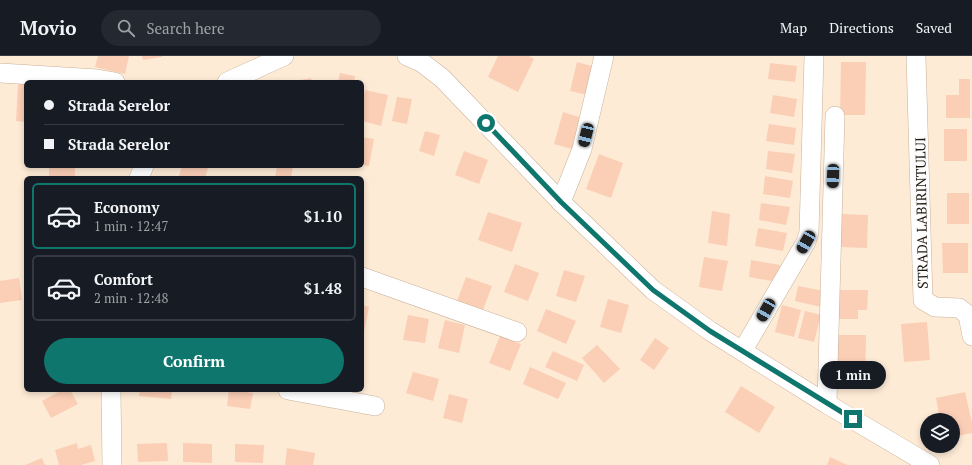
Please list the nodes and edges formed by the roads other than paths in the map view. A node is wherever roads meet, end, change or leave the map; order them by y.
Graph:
1 (284, 56) edge
2 (407, 56) edge
3 (604, 56) edge
4 (814, 56) edge
5 (916, 56) edge
6 (0, 73) edge
7 (103, 80) edge
8 (231, 80) edge
9 (835, 116) dead end
10 (561, 202) junction
11 (364, 278) edge
12 (517, 332) dead end
13 (972, 336) edge
14 (743, 350) junction
15 (111, 392) edge
16 (299, 392) edge
17 (827, 404) junction
18 (375, 406) dead end
19 (112, 465) edge
20 (930, 465) edge

1 - 8 street
2 - 10 street
3 - 10 street
4 - 14 street
5 - 13 street, STRADA LABIRINTULUI
6 - 7 street
9 - 17 street
10 - 14 street
11 - 12 street
14 - 17 street
15 - 19 street
16 - 18 street
17 - 20 street

